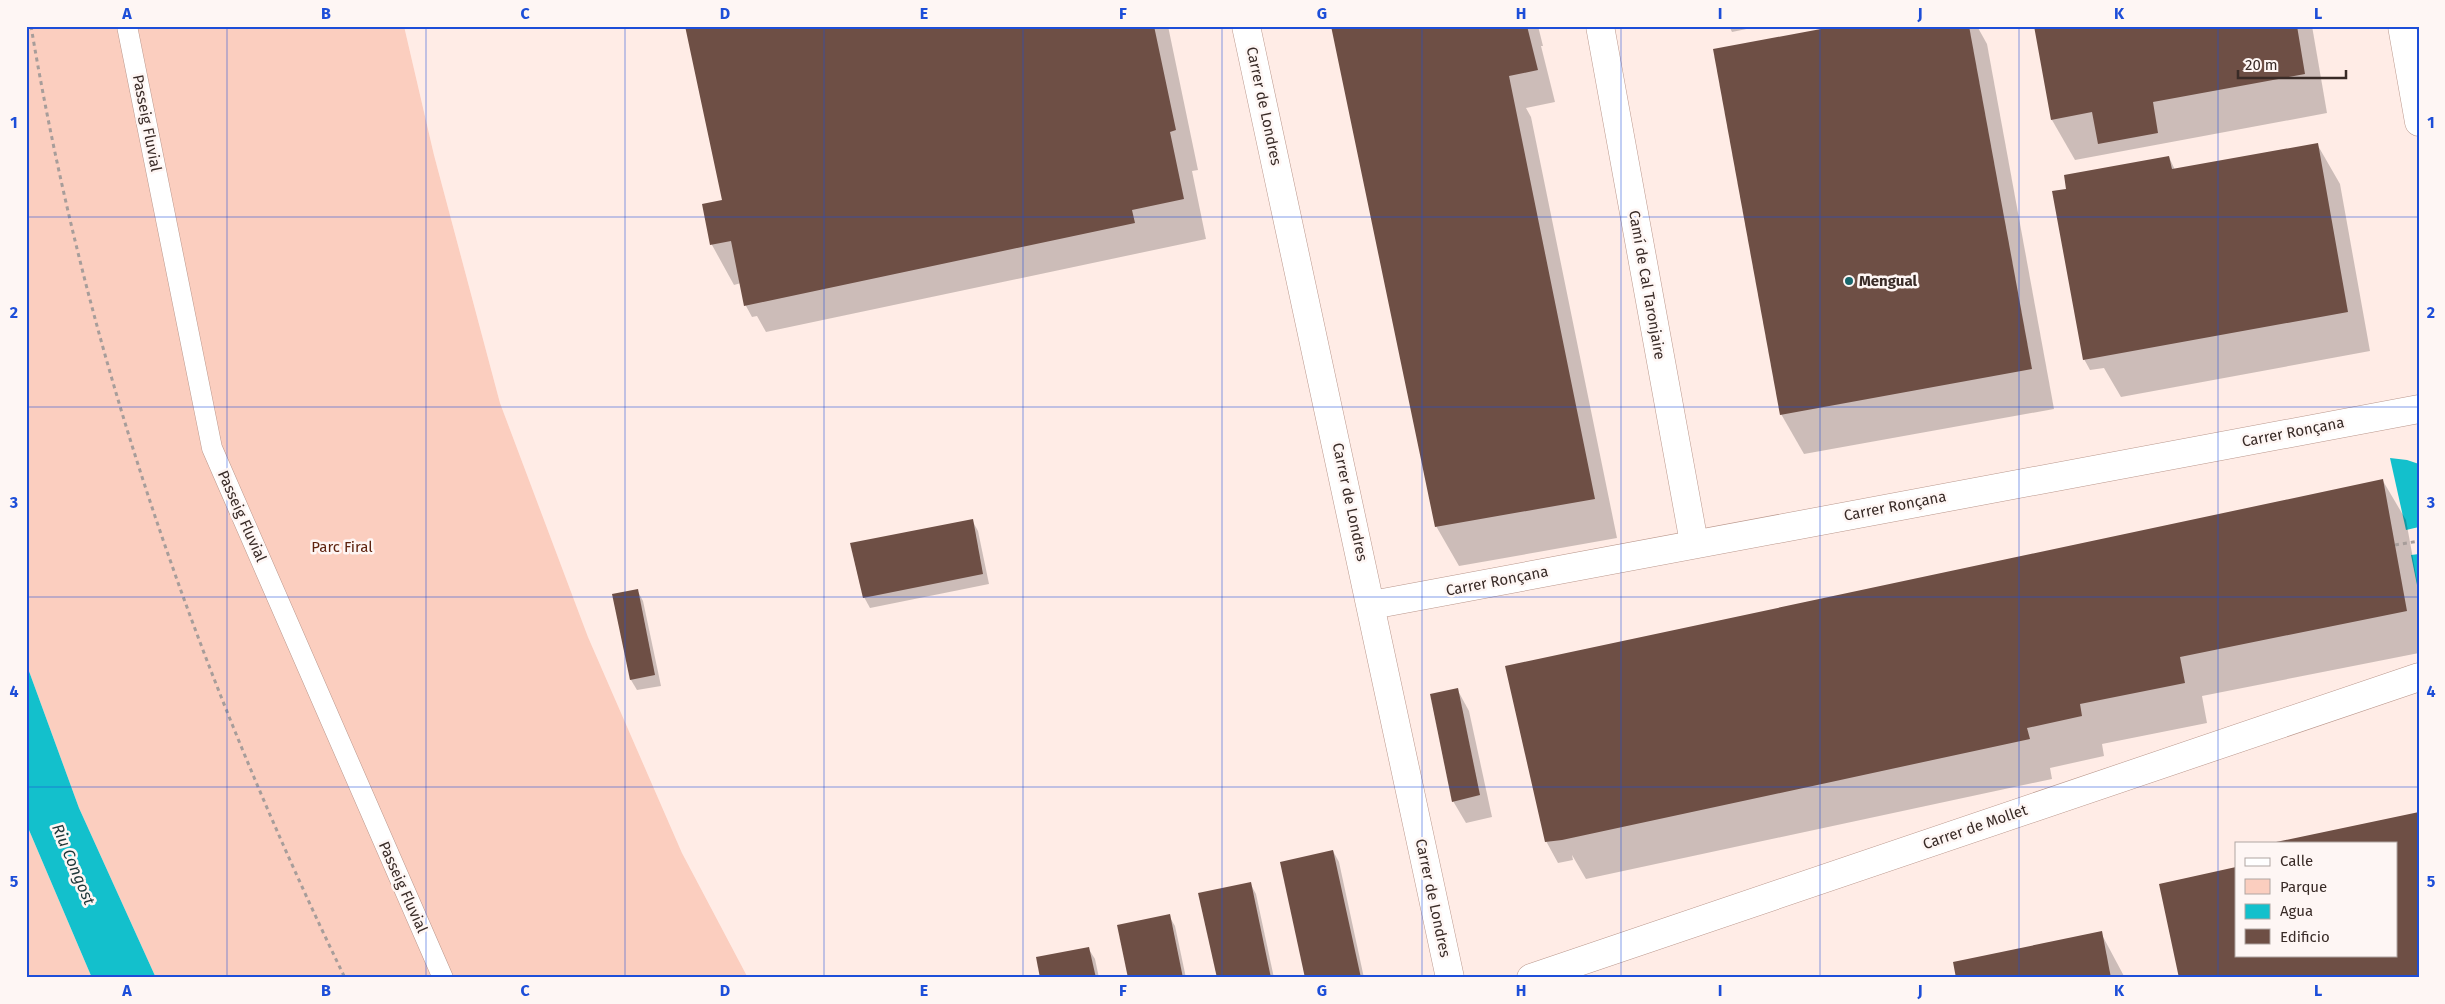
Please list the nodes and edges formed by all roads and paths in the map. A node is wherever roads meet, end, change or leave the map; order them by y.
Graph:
1 (32, 26) edge
2 (127, 26) edge
3 (1246, 26) edge
4 (1600, 26) edge
5 (2402, 26) edge
6 (2419, 122) edge
7 (2419, 409) edge
8 (2419, 541) edge
9 (1694, 543) junction
10 (2395, 545) dead end
11 (1372, 605) junction
12 (2419, 677) edge
13 (345, 978) edge
14 (443, 978) edge
15 (1450, 978) edge
16 (1531, 978) edge

1 - 13 path
2 - 14 lane, Passeig Fluvial
3 - 11 street, Carrer de Londres
4 - 9 street, Camí de Cal Taronjaire
5 - 6 street
7 - 9 street, Carrer Ronçana
8 - 10 path
9 - 11 street, Carrer Ronçana
11 - 15 street, Carrer de Londres
12 - 16 street, Carrer de Mollet

